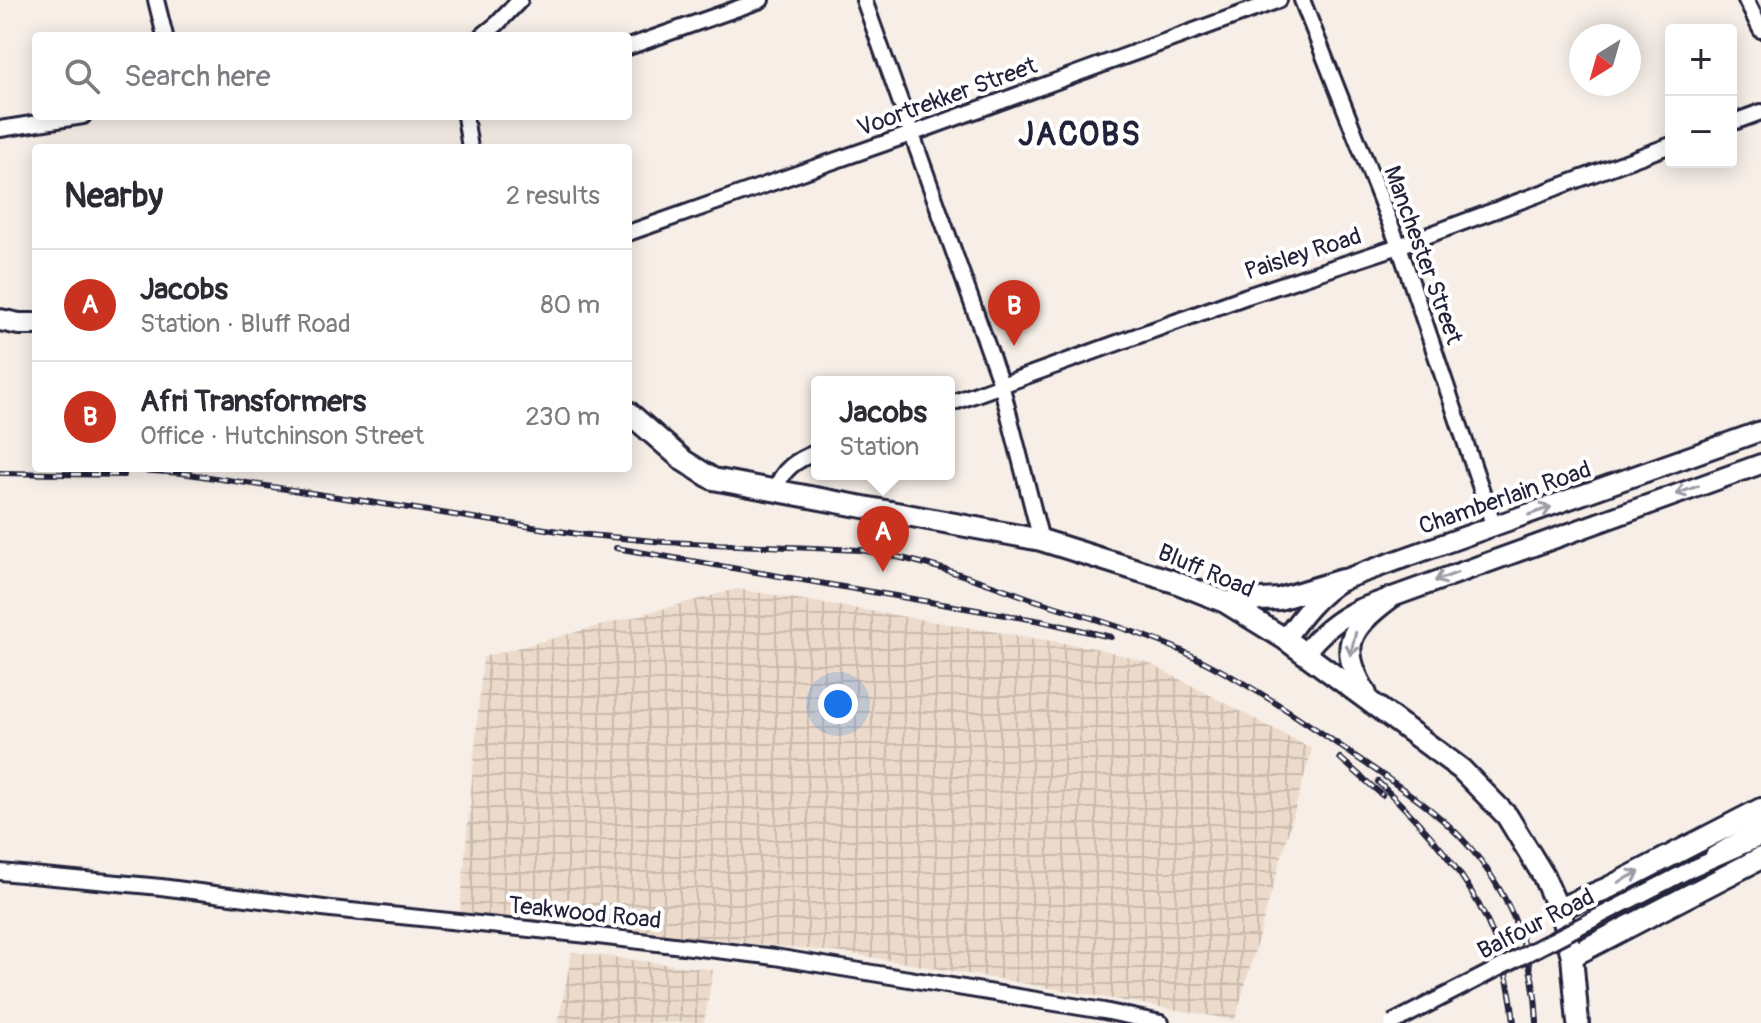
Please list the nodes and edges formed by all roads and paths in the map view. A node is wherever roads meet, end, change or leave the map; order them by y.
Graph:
1 (156, 0) edge
2 (520, 0) edge
3 (761, 0) edge
4 (864, 0) edge
5 (1279, 0) edge
6 (1302, 0) edge
7 (1746, 0) edge
8 (1761, 30) edge
9 (164, 32) edge
10 (487, 32) edge
11 (632, 46) edge
12 (1761, 112) edge
13 (57, 120) edge
14 (466, 120) edge
15 (1737, 121) edge
16 (0, 129) edge
17 (911, 134) junction
18 (469, 144) edge
19 (1665, 147) edge
20 (632, 232) edge
21 (1399, 246) junction
22 (0, 320) edge
23 (32, 324) edge
24 (1001, 384) junction
25 (955, 402) edge
26 (632, 415) edge
27 (1761, 431) edge
28 (811, 455) edge
29 (1761, 464) edge
30 (775, 491) junction
31 (1494, 527) junction
32 (1041, 540) junction
33 (1342, 580) junction
34 (1390, 598) junction
35 (1225, 602) junction
36 (1285, 639) junction
37 (1305, 653) junction
38 (1370, 700) junction
39 (1761, 809) edge
40 (1761, 826) edge
41 (1761, 838) edge
42 (1761, 858) edge
43 (1696, 866) junction
44 (0, 872) edge
45 (1558, 909) junction
46 (1572, 956) junction
47 (1161, 1023) edge
48 (1392, 1023) edge
49 (1578, 1023) edge

1 - 9 street
2 - 10 street
3 - 11 street
4 - 17 street
5 - 17 street, Voortrekker Street
6 - 21 street, Manchester Street
7 - 8 street
12 - 15 street
13 - 16 street
14 - 18 street
17 - 20 street, Voortrekker Street
17 - 24 street
19 - 21 street, Paisley Road
21 - 24 street, Paisley Road
21 - 31 street, Manchester Street
22 - 23 main road
24 - 25 street, Paisley Road
24 - 32 street
26 - 30 main road, Bluff Road
31 -> 27 street, Chamberlain Road
28 - 30 street
29 -> 34 street
30 - 32 main road, Bluff Road
31 - 33 street, Chamberlain Road
32 - 35 main road, Bluff Road
33 - 35 main road
33 - 36 street, Chamberlain Road
34 - 37 street
34 -> 38 main road
35 - 36 main road, Bluff Road
36 - 37 main road, Bluff Road
37 - 38 main road, Bluff Road
38 - 45 main road, Bluff Road
45 -> 39 main road
40 - 43 street, Balfour Road
41 - 43 street, Balfour Road
42 - 46 main road
43 - 48 street, Balfour Road, bridge
44 - 47 street, Teakwood Road
45 - 46 main road, Bluff Road
46 - 49 main road, Bluff Road

